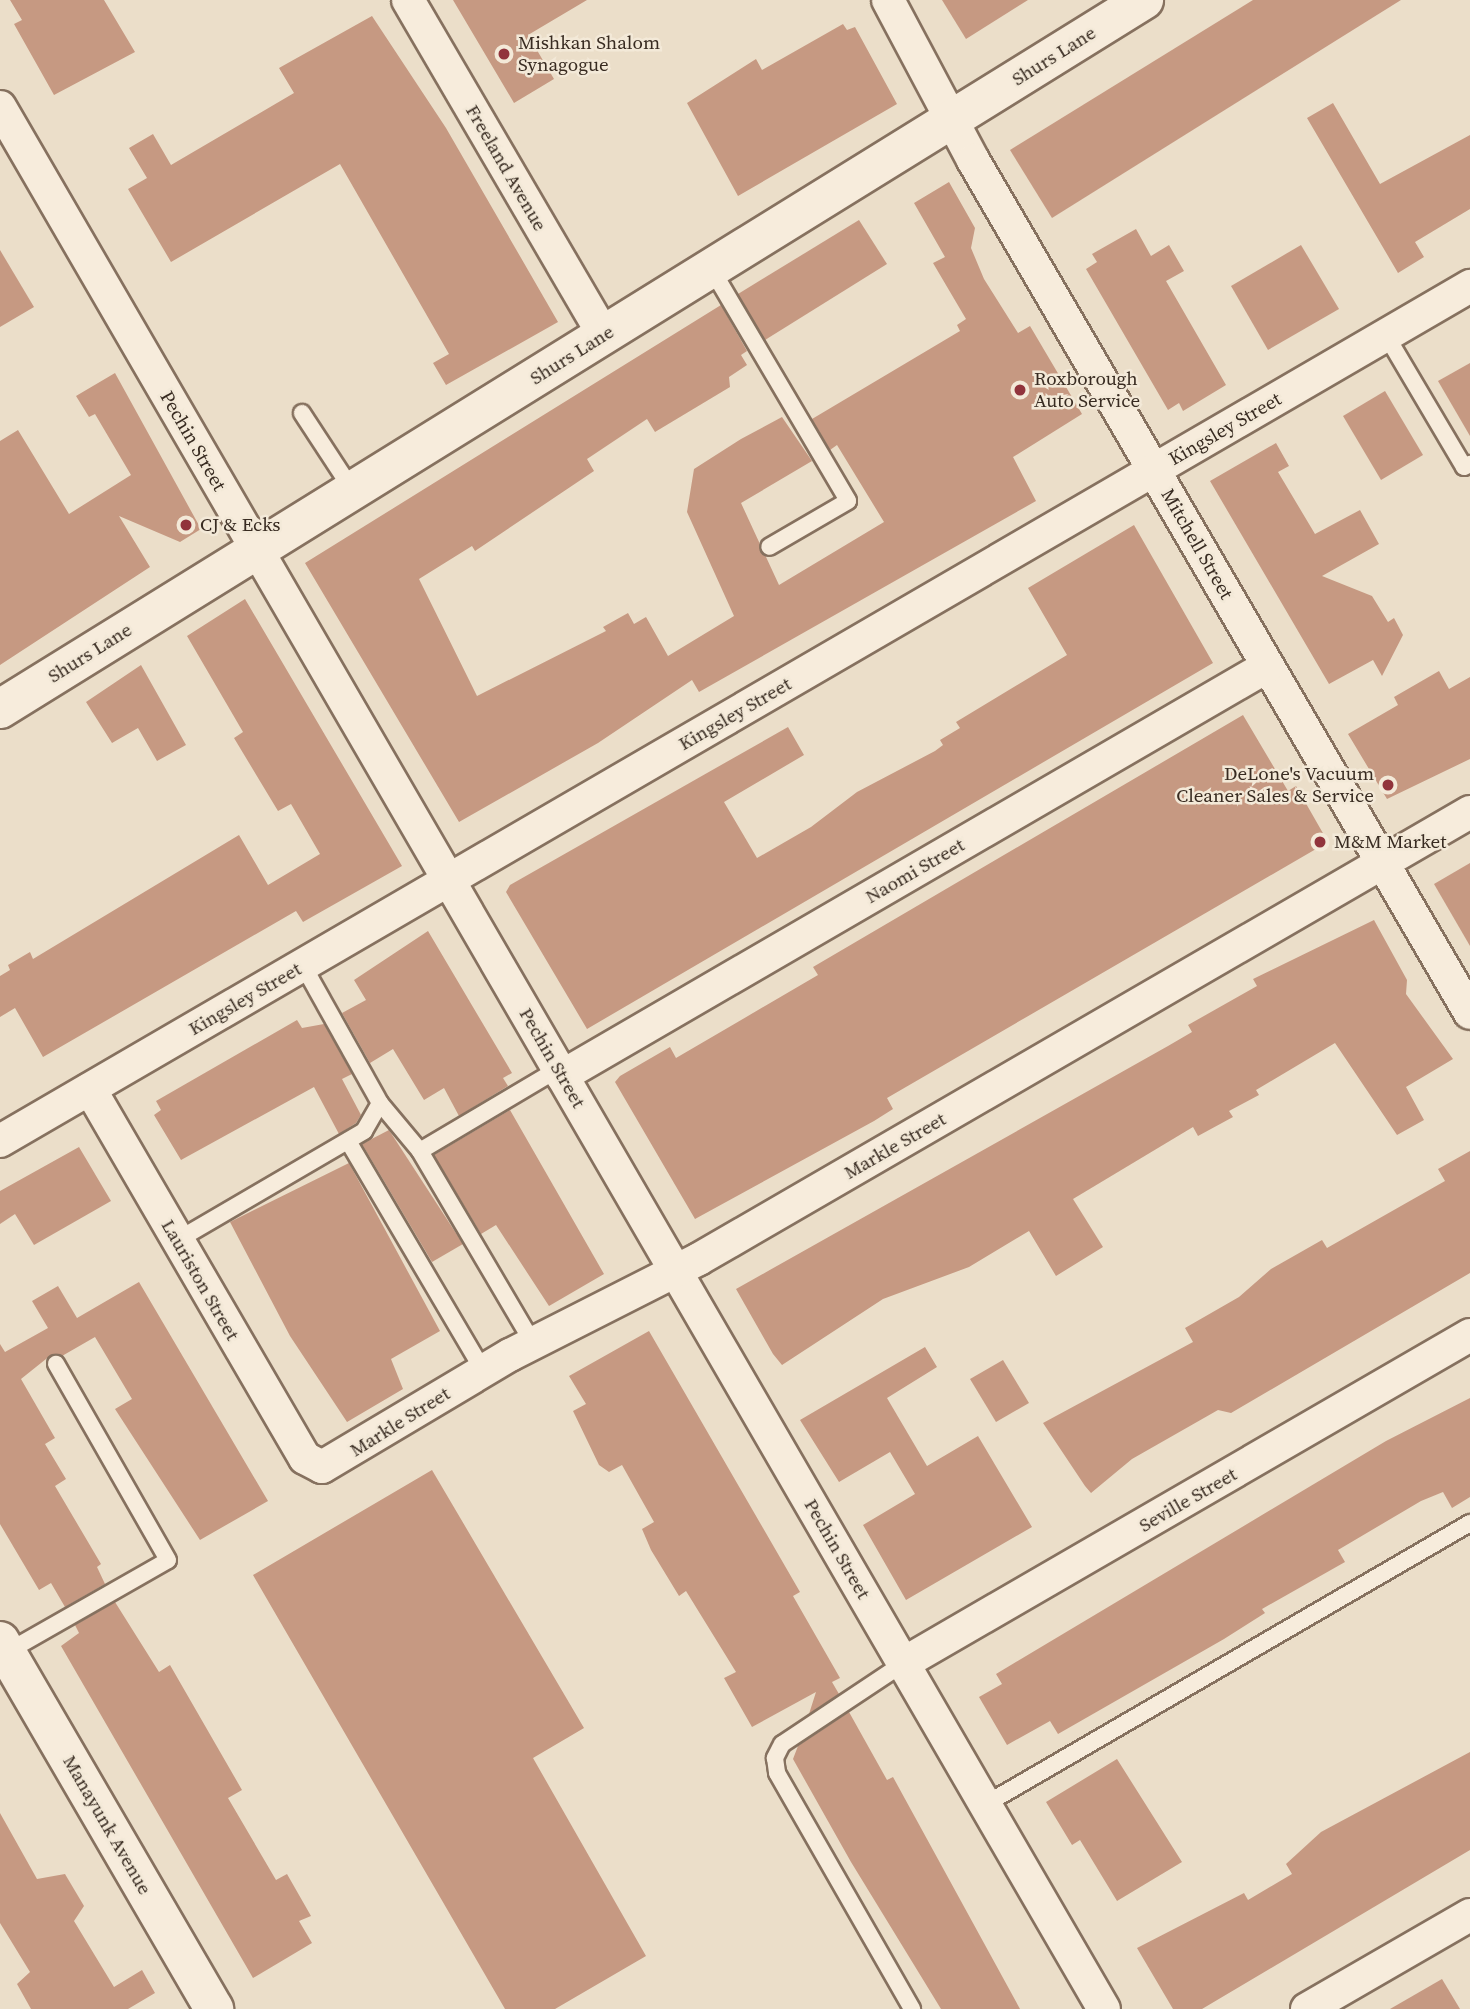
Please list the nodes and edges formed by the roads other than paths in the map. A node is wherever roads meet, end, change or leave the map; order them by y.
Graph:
1 (408, 0) edge
2 (888, 0) edge
3 (1144, 0) edge
4 (0, 107) edge
5 (952, 119) junction
6 (711, 268) junction
7 (1470, 286) edge
8 (604, 335) junction
9 (1386, 335) junction
10 (302, 412) dead end
11 (1470, 464) edge
12 (1153, 471) junction
13 (353, 491) junction
14 (769, 547) dead end
15 (256, 550) junction
16 (1268, 666) junction
17 (0, 709) edge
18 (1470, 812) edge
19 (1382, 863) junction
20 (448, 880) junction
21 (303, 965) junction
22 (1470, 1013) edge
23 (560, 1072) junction
24 (90, 1089) junction
25 (380, 1103) junction
26 (0, 1141) edge
27 (348, 1141) junction
28 (420, 1151) junction
29 (176, 1241) junction
30 (674, 1270) junction
31 (1470, 1335) edge
32 (533, 1343) junction
33 (56, 1364) dead end
34 (483, 1370) junction
35 (315, 1467) joint
36 (1470, 1522) edge
37 (3, 1646) edge
38 (904, 1663) junction
39 (986, 1804) junction
40 (1470, 1915) edge
41 (214, 2009) edge
42 (912, 2009) edge
43 (1104, 2009) edge
44 (1307, 2009) edge

1 - 8 street, Freeland Avenue
2 - 5 street, Mitchell Street
3 - 5 street, Shurs Lane
4 - 15 street, Pechin Street
5 - 6 street, Shurs Lane
5 - 12 street, Mitchell Street
6 - 8 street, Shurs Lane
6 - 14 lane
7 - 9 street, Kingsley Street
8 - 13 street, Shurs Lane
9 - 11 lane
9 - 12 street, Kingsley Street
10 - 13 lane
12 - 16 street, Mitchell Street
12 - 20 street, Kingsley Street
13 - 15 street, Shurs Lane
15 - 17 street, Shurs Lane
15 - 20 street, Pechin Street
16 - 19 street, Mitchell Street
16 - 23 street, Naomi Street
18 - 19 street, Markle Street
19 - 22 street, Mitchell Street
19 - 30 street, Markle Street
20 - 21 street, Kingsley Street
20 - 23 street, Pechin Street
21 - 24 street, Kingsley Street
21 - 25 lane
23 - 28 lane
23 - 30 street, Pechin Street
24 - 26 street, Kingsley Street
24 - 29 street, Lauriston Street
25 - 27 lane
25 - 28 lane
27 - 29 lane
27 - 34 lane
28 - 32 lane
29 - 35 street, Lauriston Street
30 - 32 street, Markle Street
30 - 38 street, Pechin Street
31 - 38 street, Seville Street
32 - 34 street, Markle Street
33 - 37 lane
34 - 35 street, Markle Street
36 - 39 lane
37 - 41 street, Manayunk Avenue
38 - 39 street, Pechin Street
38 - 42 lane
39 - 43 street, Pechin Street
40 - 44 street

